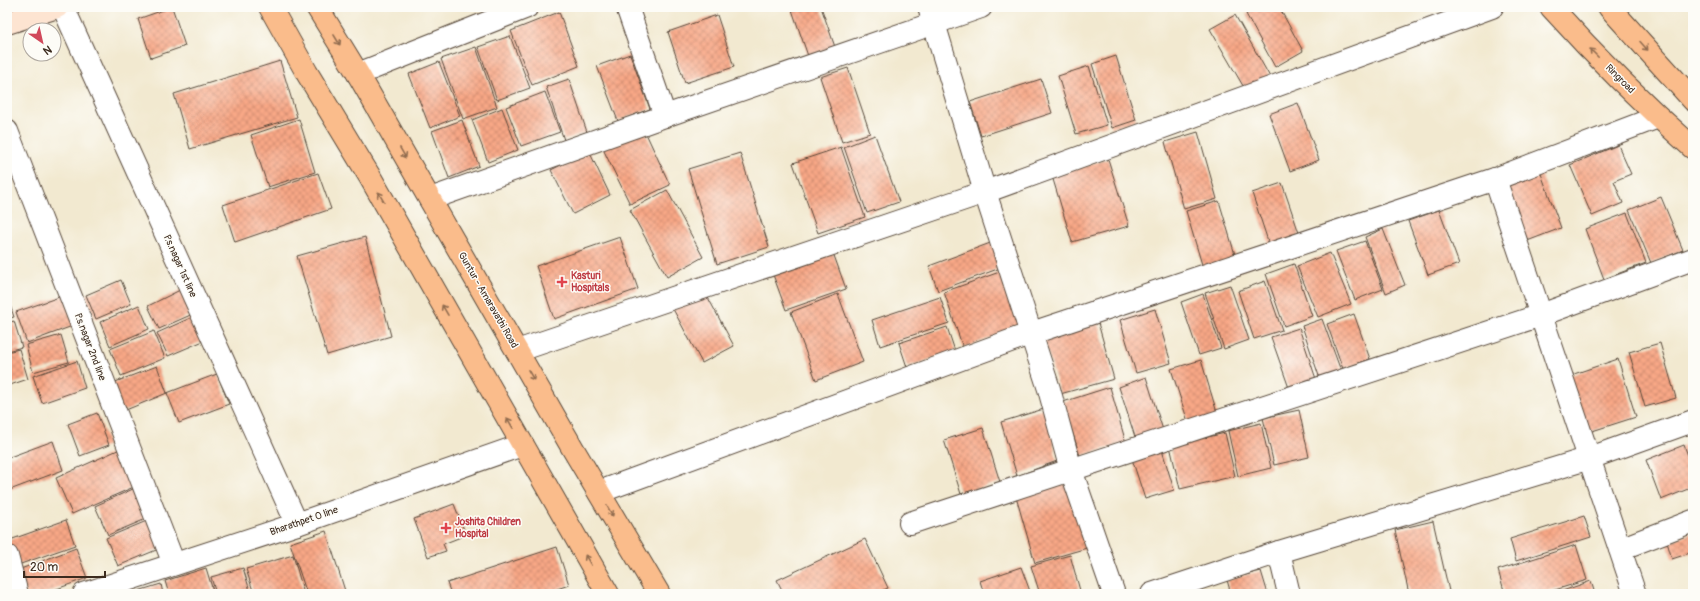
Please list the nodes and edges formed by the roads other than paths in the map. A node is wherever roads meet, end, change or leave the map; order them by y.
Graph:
1 (57, 7) edge
2 (63, 7) edge
3 (270, 7) edge
4 (317, 7) edge
5 (527, 7) edge
6 (626, 7) edge
7 (981, 7) edge
8 (1492, 7) edge
9 (1551, 7) edge
10 (1608, 7) edge
11 (932, 15) edge
12 (7, 24) edge
13 (358, 74) junction
14 (1693, 100) edge
15 (665, 116) junction
16 (1658, 117) junction
17 (7, 131) edge
18 (1693, 148) edge
19 (1495, 179) junction
20 (985, 192) junction
21 (430, 199) junction
22 (1693, 259) edge
23 (1541, 315) junction
24 (1032, 333) junction
25 (517, 351) junction
26 (1693, 421) edge
27 (522, 445) junction
28 (1590, 458) junction
29 (1071, 470) junction
30 (599, 492) junction
31 (1693, 521) edge
32 (910, 523) dead end
33 (297, 524) junction
34 (1620, 549) junction
35 (1279, 552) junction
36 (7, 556) edge
37 (174, 564) junction
38 (17, 594) edge
39 (84, 594) edge
40 (608, 594) edge
41 (659, 594) edge
42 (1114, 594) edge
43 (1152, 594) edge
44 (1289, 594) edge
45 (1635, 594) edge

1 - 12 street
2 - 33 street, P.s.nagar 1st line
27 -> 3 main road
4 -> 13 main road, Guntur - Amaravathi Road
5 - 13 street
6 - 15 street
7 - 11 street
8 - 20 street
16 -> 9 main road, Ringroad
10 -> 14 main road
11 - 15 street
11 - 20 street
13 -> 21 main road, Guntur - Amaravathi Road
15 - 21 street
16 - 18 main road, Ringroad
16 - 19 street
17 - 37 street, P.s.nagar 2nd line
19 - 23 street
19 - 24 street
20 - 24 street
20 - 25 street
21 - 25 main road, Guntur - Amaravathi Road
22 - 23 street
23 - 28 street
23 - 29 street
24 - 29 street
24 - 30 street
25 -> 30 main road, Guntur - Amaravathi Road
26 - 28 street
27 - 33 street, Bharathpet 0 line
40 -> 27 main road
28 - 34 street
28 - 35 street
29 - 32 street
29 - 42 street
30 -> 41 main road, Guntur - Amaravathi Road
31 - 34 street
33 - 37 street, Bharathpet 0 line
34 - 45 street
35 - 43 street
35 - 44 street
36 - 38 street
37 - 39 street, Bharathpet 0 line

